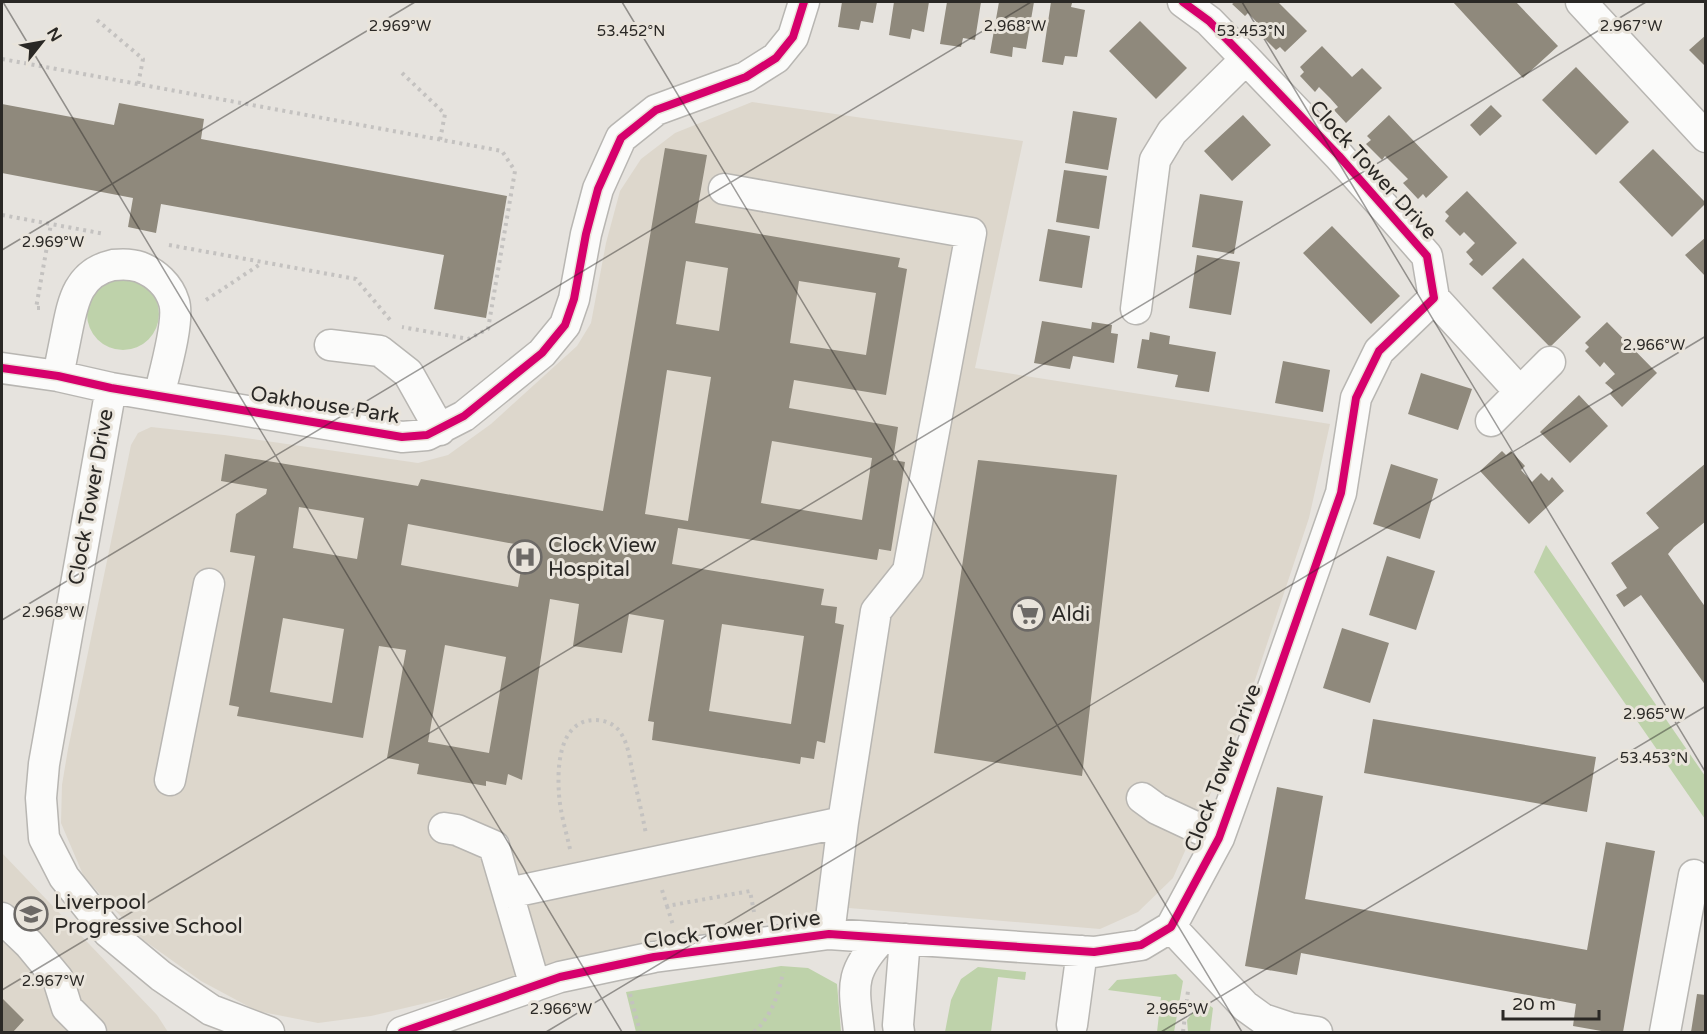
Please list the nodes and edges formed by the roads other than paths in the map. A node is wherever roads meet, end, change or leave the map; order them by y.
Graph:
1 (804, 2) edge
2 (1183, 2) edge
3 (1581, 2) edge
4 (1246, 59) junction
5 (1706, 137) edge
6 (724, 189) dead end
7 (1434, 298) junction
8 (1136, 309) dead end
9 (330, 345) dead end
10 (1550, 362) dead end
11 (2, 368) edge
12 (58, 376) junction
13 (111, 388) junction
14 (1520, 392) junction
15 (159, 396) junction
16 (1491, 421) dead end
17 (440, 430) junction
18 (209, 584) dead end
19 (170, 780) dead end
20 (1142, 798) dead end
21 (843, 822) junction
22 (444, 828) dead end
23 (1219, 838) junction
24 (1694, 875) dead end
25 (508, 893) junction
26 (2, 918) edge
27 (1172, 927) junction
28 (829, 934) junction
29 (894, 938) junction
30 (1082, 951) junction
31 (535, 986) junction
32 (1072, 1025) dead end
33 (91, 1032) edge
34 (269, 1032) edge
35 (402, 1032) edge
36 (859, 1032) edge
37 (899, 1032) edge
38 (1317, 1032) edge
39 (1665, 1032) edge

1 - 17 street, Oakhouse Park
2 - 4 street, Clock Tower Drive
3 - 5 street
4 - 7 street, Clock Tower Drive
4 - 8 street
6 - 21 street
7 - 14 street
7 - 23 street, Clock Tower Drive
9 - 17 street
10 - 14 street
11 - 12 street, Oakhouse Park
12 - 13 street, Oakhouse Park
12 - 15 street
13 - 15 street, Oakhouse Park
13 - 34 street, Clock Tower Drive
14 - 16 street
15 - 17 street, Oakhouse Park
18 - 19 street
20 - 23 street
21 - 25 street
21 - 28 street
22 - 25 street
23 - 27 street, Clock Tower Drive
24 - 39 street
25 - 31 street
26 - 33 street
27 - 30 street, Clock Tower Drive
27 - 38 street
28 - 29 street, Clock Tower Drive
28 - 31 street, Clock Tower Drive
29 - 30 street, Clock Tower Drive
29 - 36 street
29 - 37 street
30 - 32 street
31 - 35 street, Clock Tower Drive

